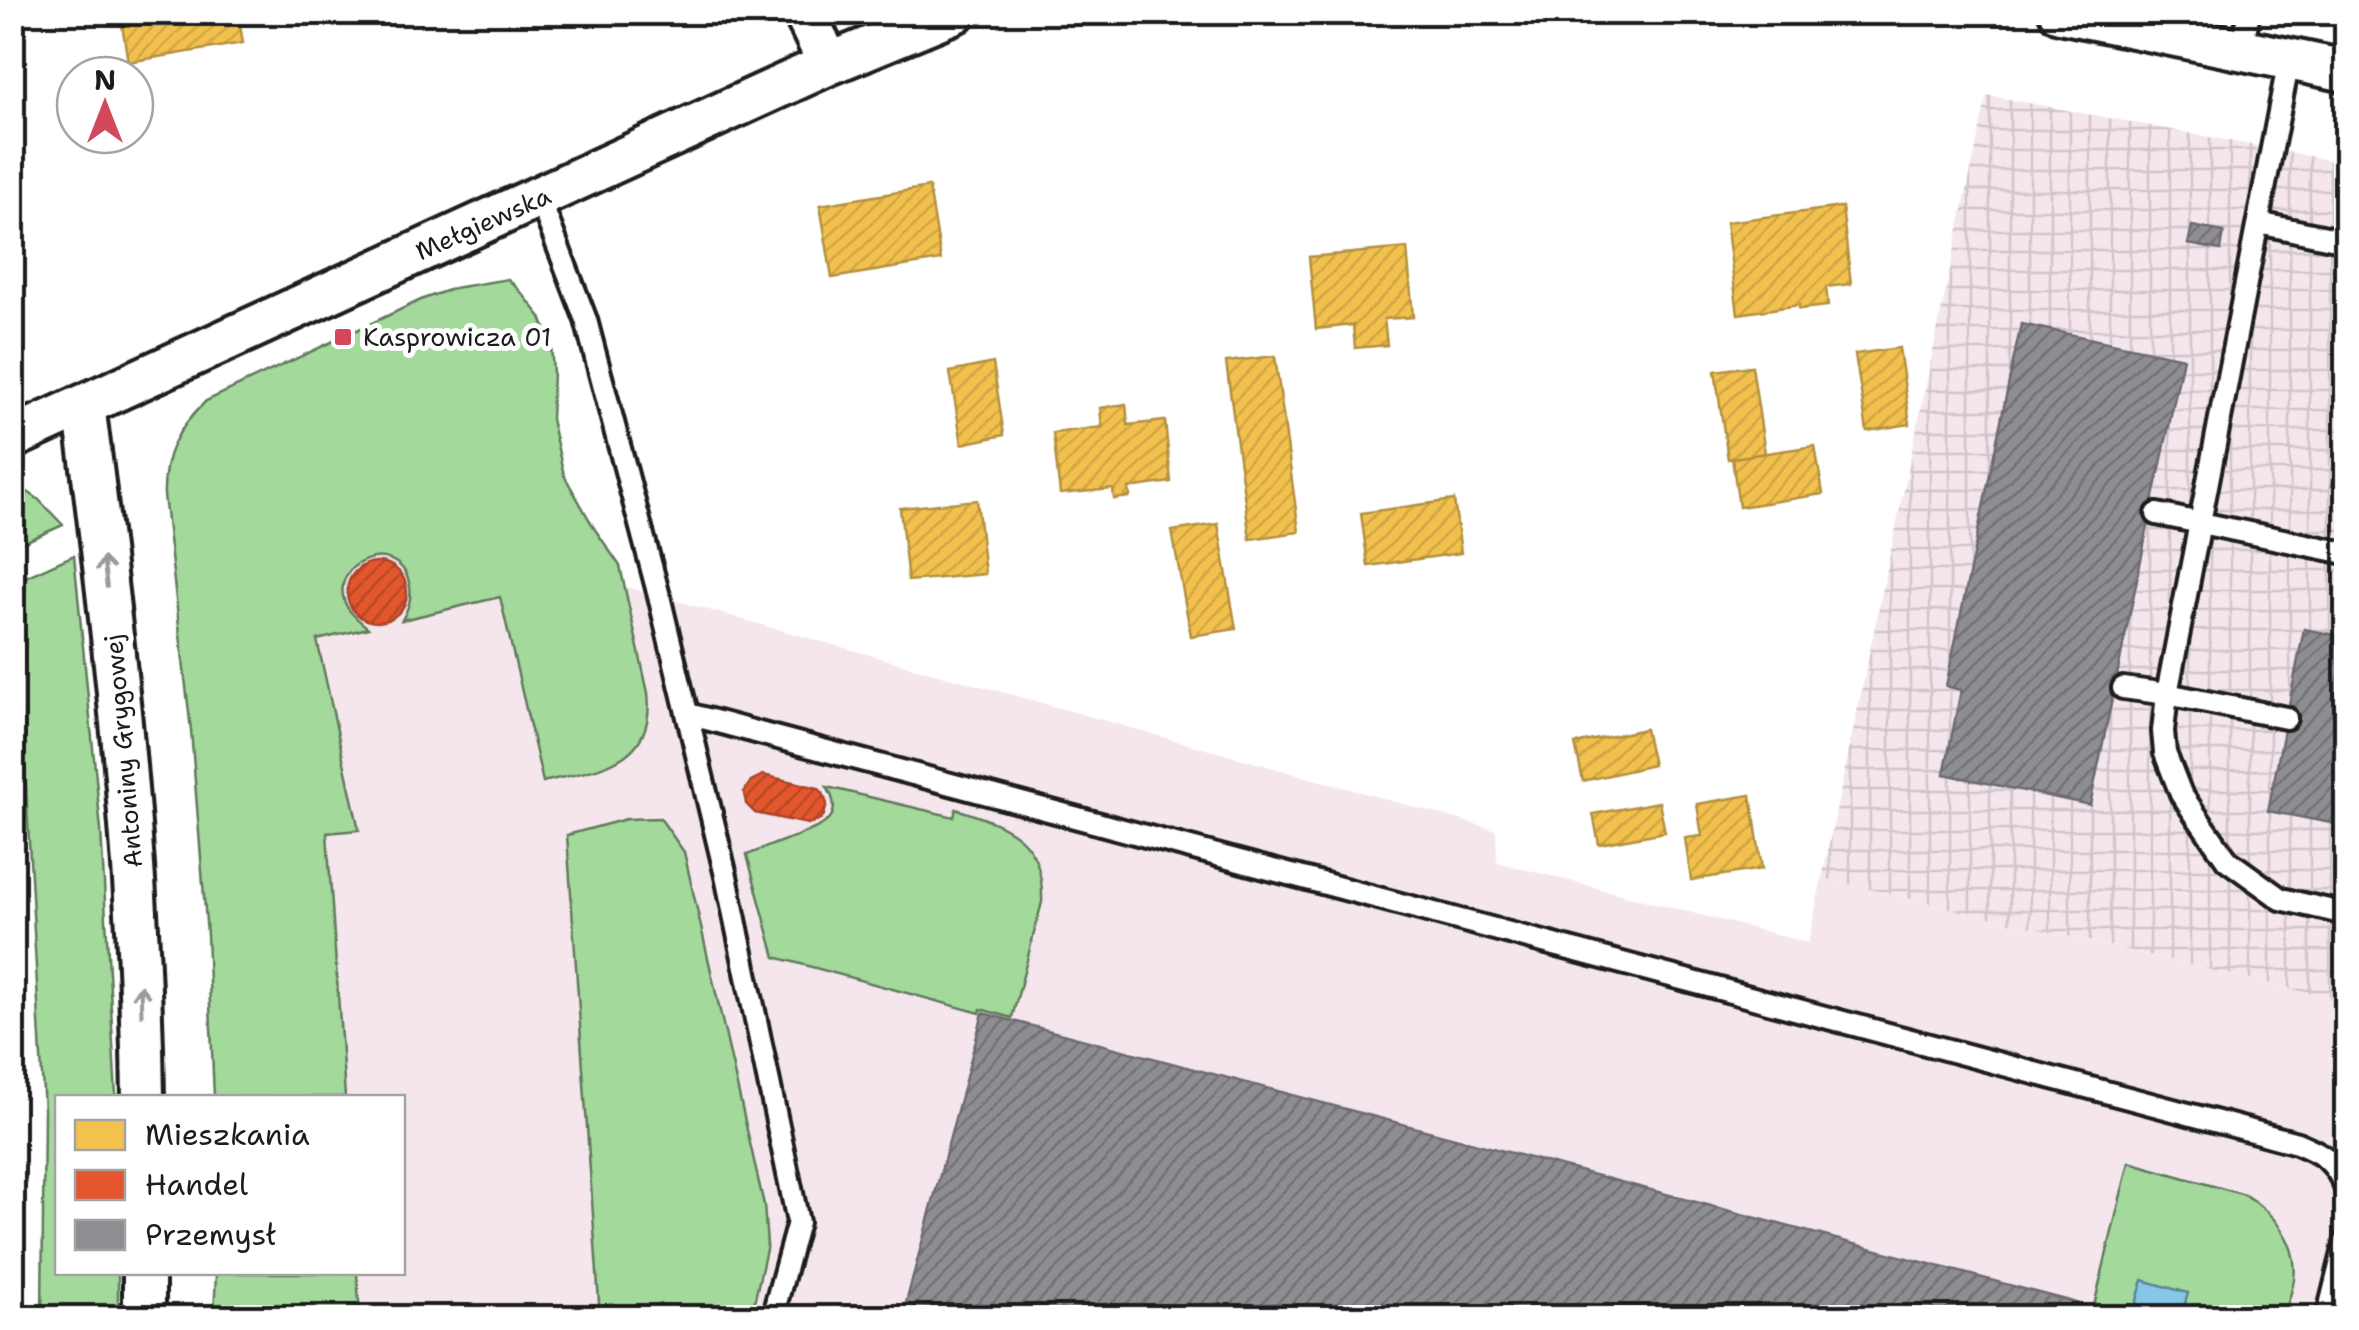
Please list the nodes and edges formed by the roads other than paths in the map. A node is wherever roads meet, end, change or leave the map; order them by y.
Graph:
1 (804, 12) edge
2 (956, 12) edge
3 (2060, 12) edge
4 (2246, 31) edge
5 (2289, 60) junction
6 (830, 64) junction
7 (2346, 72) edge
8 (539, 197) junction
9 (2258, 223) junction
10 (2346, 241) edge
11 (84, 405) junction
12 (12, 438) edge
13 (2157, 514) dead end
14 (2199, 522) junction
15 (2346, 553) edge
16 (2123, 688) dead end
17 (2167, 694) junction
18 (688, 714) junction
19 (2286, 718) dead end
20 (2346, 914) edge
21 (143, 1095) edge
22 (2346, 1188) edge
23 (2346, 1241) edge
24 (144, 1275) edge
25 (144, 1318) edge
26 (772, 1318) edge
27 (2327, 1318) edge

1 - 6 street
2 - 6 street, Mełgiewska
3 - 4 street
4 - 5 street
5 - 7 street
5 - 9 lane
6 - 8 street, Mełgiewska
8 - 11 street, Mełgiewska
8 - 18 lane
9 - 10 lane
9 - 14 lane
11 - 12 street, Mełgiewska
21 -> 11 street, Antoniny Grygowej
13 - 14 lane
14 - 15 lane
14 - 17 lane
16 - 17 lane
17 - 19 lane
17 - 20 lane
18 - 22 lane
18 - 26 lane
23 - 27 lane
24 - 25 street

